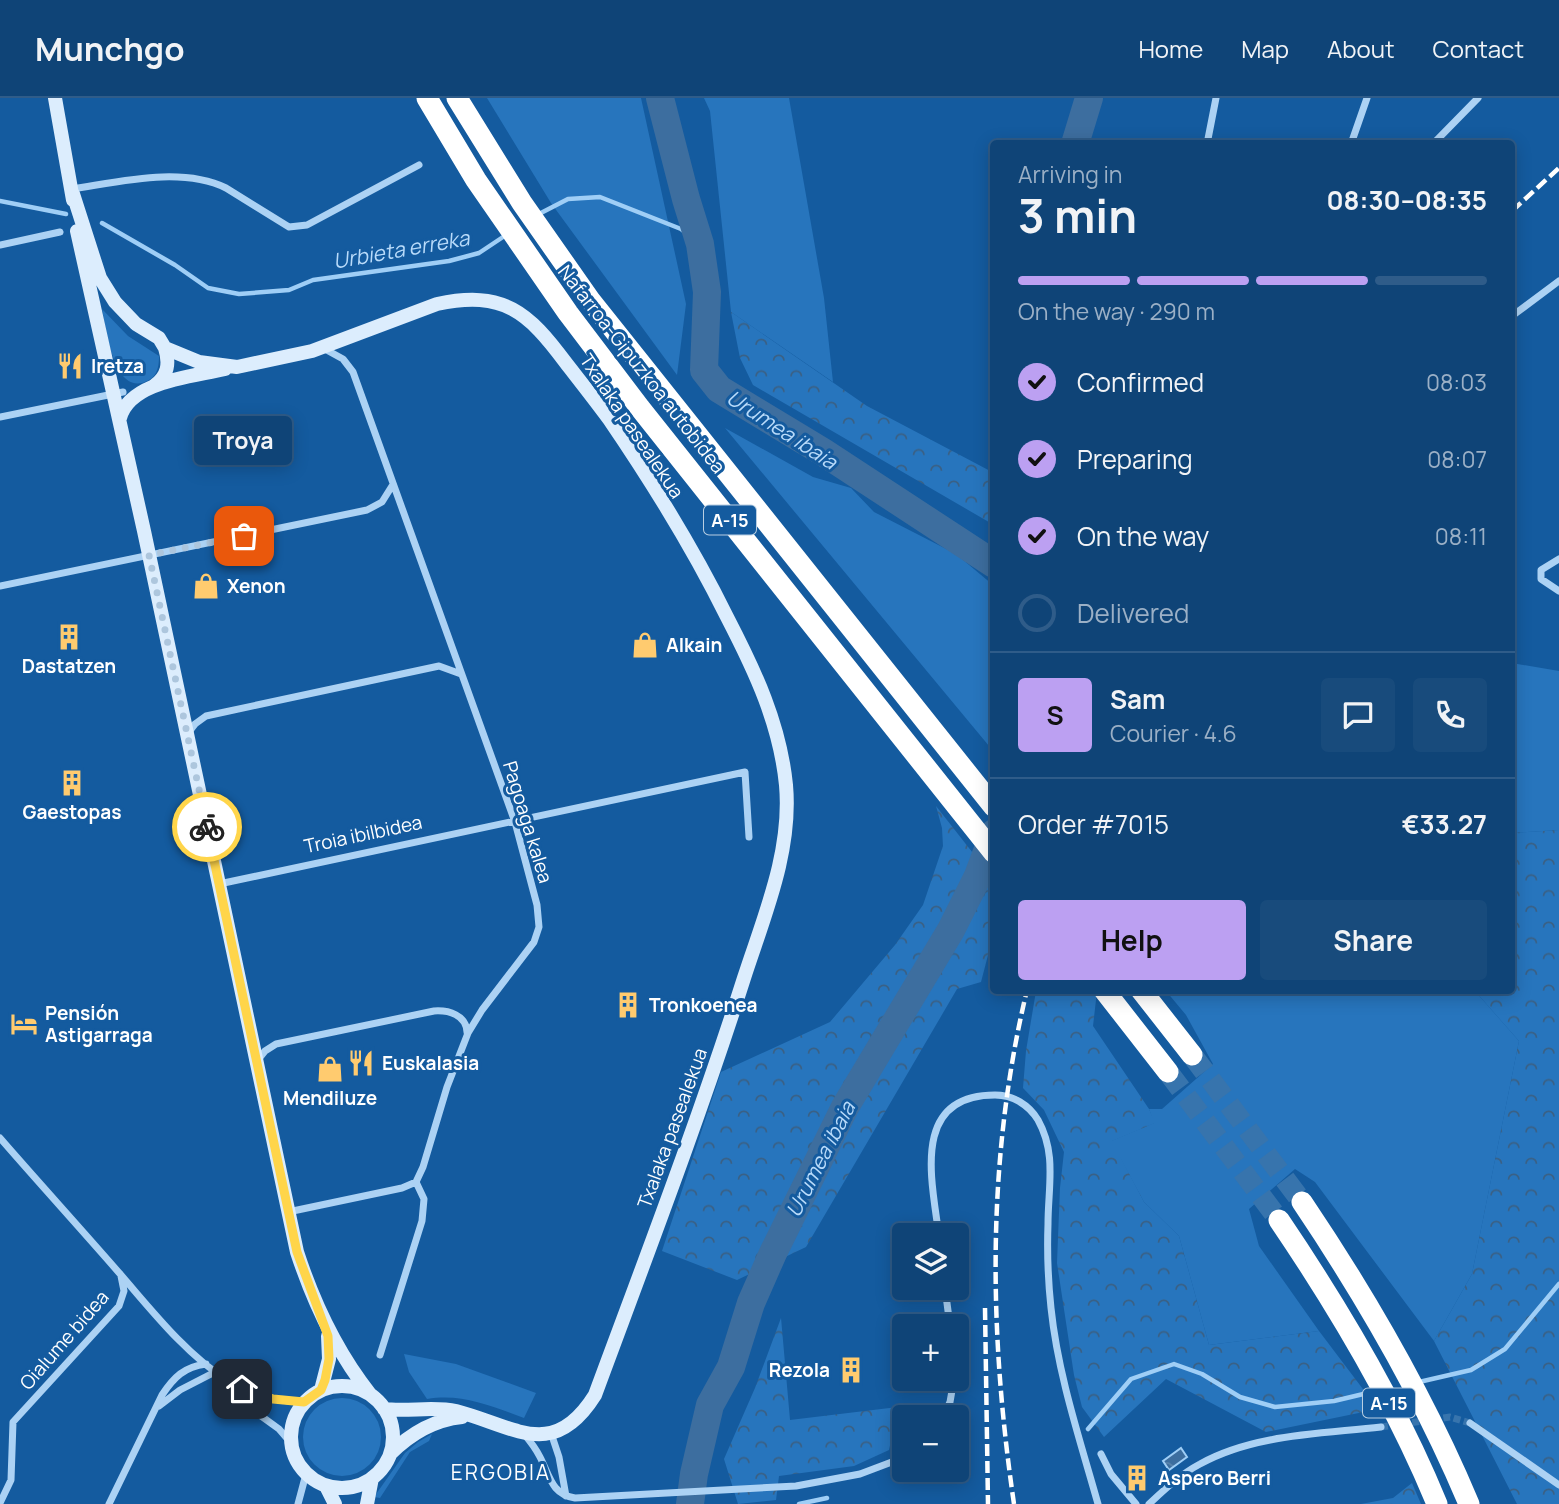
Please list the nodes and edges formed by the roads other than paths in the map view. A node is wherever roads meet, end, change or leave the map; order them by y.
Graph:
1 (55, 98) edge
2 (420, 98) edge
3 (428, 98) edge
4 (457, 98) edge
5 (471, 98) edge
6 (1216, 98) edge
7 (1367, 98) edge
8 (1478, 98) edge
9 (444, 127) junction
10 (1208, 140) edge
11 (1352, 140) edge
12 (1437, 140) edge
13 (500, 161) junction
14 (419, 165) dead end
15 (72, 191) junction
16 (60, 232) dead end
17 (0, 245) edge
18 (1559, 281) edge
19 (1515, 314) edge
20 (165, 348) junction
21 (323, 348) junction
22 (237, 367) junction
23 (116, 389) junction
24 (146, 390) junction
25 (0, 417) edge
26 (120, 418) junction
27 (393, 485) junction
28 (149, 555) junction
29 (1559, 559) edge
30 (0, 586) edge
31 (1559, 592) edge
32 (461, 674) junction
33 (187, 733) junction
34 (990, 802) edge
35 (515, 822) junction
36 (749, 837) dead end
37 (990, 848) edge
38 (219, 884) junction
39 (1107, 994) edge
40 (1144, 994) edge
41 (468, 1033) junction
42 (1192, 1055) tunnel mouth
43 (256, 1062) junction
44 (1168, 1072) tunnel mouth
45 (0, 1138) edge
46 (416, 1182) junction
47 (1302, 1202) tunnel mouth
48 (288, 1212) junction
49 (1279, 1220) tunnel mouth
50 (938, 1223) edge
51 (120, 1274) junction
52 (325, 1325) junction
53 (380, 1355) dead end
54 (206, 1364) junction
55 (215, 1372) junction
56 (321, 1390) junction
57 (370, 1394) junction
58 (304, 1402) junction
59 (155, 1409) junction
60 (384, 1409) junction
61 (471, 1416) junction
62 (1470, 1423) tunnel mouth
63 (1381, 1427) tunnel mouth
64 (523, 1433) junction
65 (551, 1433) junction
66 (291, 1443) junction
67 (390, 1454) junction
68 (1101, 1454) dead end
69 (892, 1462) edge
70 (306, 1474) junction
71 (372, 1478) junction
72 (1559, 1485) edge
73 (326, 1486) junction
74 (566, 1496) junction
75 (0, 1503) edge
76 (109, 1504) edge
77 (298, 1504) edge
78 (335, 1504) edge
79 (367, 1504) edge
80 (1098, 1504) edge
81 (1136, 1504) edge
82 (1149, 1504) edge
83 (1437, 1504) edge
84 (1469, 1504) edge

1 - 15 main road
2 - 9 highway
3 - 9 highway, Nafarroa-Gipuzkoa autobidea / A-15
4 - 13 highway
5 - 13 highway
6 - 10 street
7 - 11 street
8 - 12 street
9 - 37 highway, Nafarroa-Gipuzkoa autobidea / A-15
13 - 34 highway, Nafarroa-Gipuzkoa autobidea / A-15
14 - 15 street
15 - 20 main road, Txalaka pasealekua
15 - 23 main road
16 - 17 street
18 - 19 street
20 - 22 main road, Txalaka pasealekua
20 - 24 main road
21 - 22 main road, Txalaka pasealekua
21 - 27 street, Pagoaga kalea
21 - 65 main road, Txalaka pasealekua
22 - 24 main road
23 - 24 main road
23 - 25 street
23 - 26 main road
24 - 26 main road
26 - 28 main road
27 - 28 street
27 - 32 street, Pagoaga kalea
28 - 30 street
28 - 33 main road
29 - 31 street
32 - 33 street
32 - 35 street, Pagoaga kalea
33 - 38 main road
35 - 36 street, Troia ibilbidea
35 - 38 street, Troia ibilbidea
35 - 41 street, Pagoaga kalea
38 - 43 main road
39 - 44 highway
40 - 42 highway
41 - 43 street
41 - 46 street, Pagoaga kalea
43 - 48 main road
45 - 51 street, Oialume bidea
46 - 48 street
46 - 53 street
47 - 84 highway, A-15
48 - 52 main road
49 - 83 highway, A-15
50 - 80 street
51 - 54 street, Oialume bidea
51 - 75 street, Oialume bidea
52 - 56 main road
52 - 57 main road
54 - 55 street, Oialume bidea
54 - 59 street
55 - 58 street, Oialume bidea
55 - 59 street
55 - 66 street, Oialume bidea
56 - 57 main road
56 - 58 main road
57 - 60 main road
58 - 66 main road
59 - 76 street
60 - 61 main road, Txalaka pasealekua
60 - 67 main road
61 - 64 main road, Txalaka pasealekua
61 - 67 main road, Txalaka pasealekua
62 - 72 street
63 - 82 street
64 - 65 main road, Txalaka pasealekua
64 - 74 street
65 - 74 street
66 - 70 main road
67 - 71 main road
68 - 81 street
69 - 74 street
70 - 73 main road
70 - 77 street
71 - 73 main road
71 - 79 main road
73 - 78 main road

